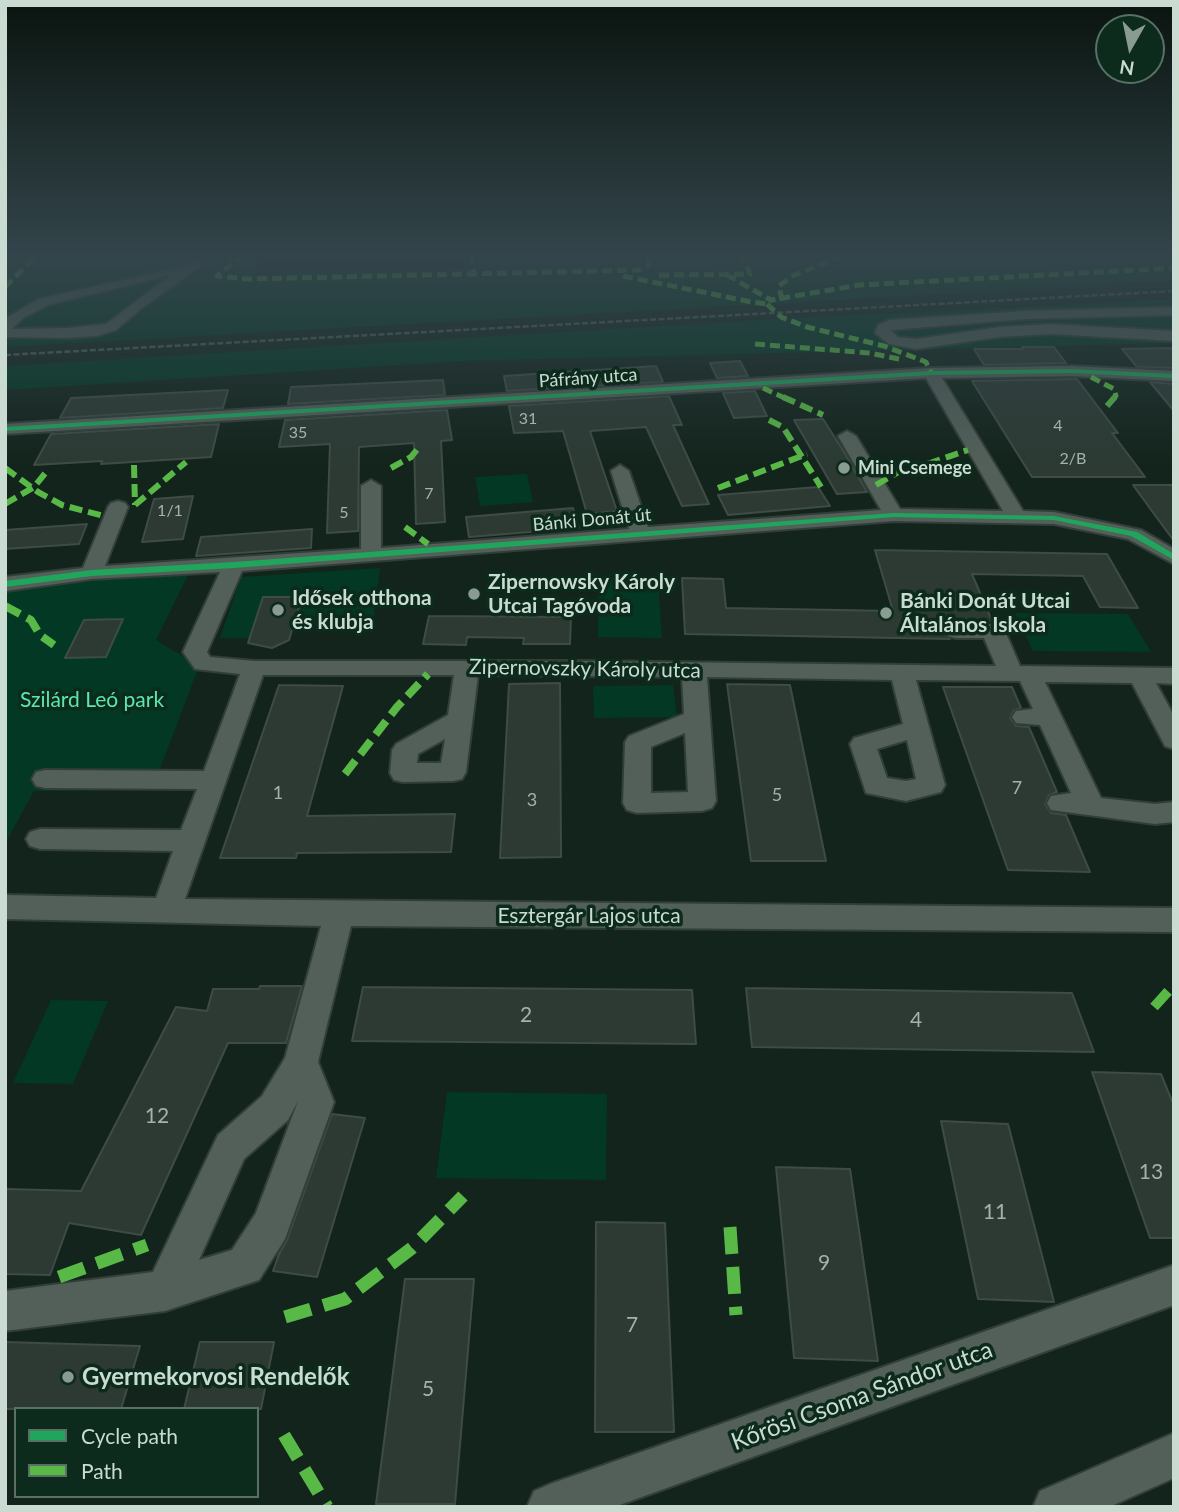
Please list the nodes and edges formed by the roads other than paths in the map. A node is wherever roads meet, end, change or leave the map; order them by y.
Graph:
1 (114, 325) edge
2 (956, 325) edge
3 (1038, 325) edge
4 (5, 329) edge
5 (907, 329) junction
6 (950, 338) junction
7 (931, 373) junction
8 (1174, 376) edge
9 (5, 429) edge
10 (847, 436) dead end
11 (620, 471) dead end
12 (370, 486) dead end
13 (117, 507) dead end
14 (894, 515) junction
15 (1016, 517) junction
16 (639, 533) junction
17 (371, 555) junction
18 (1174, 558) edge
19 (234, 565) junction
20 (92, 573) junction
21 (5, 584) edge
22 (957, 631) dead end
23 (254, 668) junction
24 (467, 668) junction
25 (694, 670) junction
26 (902, 672) junction
27 (1020, 674) junction
28 (1140, 676) junction
29 (1174, 676) edge
30 (460, 719) dead end
31 (696, 719) dead end
32 (915, 729) dead end
33 (1174, 740) edge
34 (45, 779) dead end
35 (214, 780) junction
36 (1061, 803) dead end
37 (1090, 803) junction
38 (1174, 812) edge
39 (40, 839) dead end
40 (191, 841) junction
41 (5, 907) edge
42 (166, 911) junction
43 (339, 914) junction
44 (1174, 920) edge
45 (301, 1062) junction
46 (1174, 1285) edge
47 (165, 1291) junction
48 (5, 1311) edge
49 (1174, 1455) edge
50 (550, 1507) edge
51 (1056, 1507) edge

1 - 4 street
2 - 5 street
3 - 6 street
5 - 6 street
5 - 6 street
7 - 8 street, Páfrány utca
7 - 9 street, Páfrány utca
7 - 15 street
10 - 14 street
11 - 16 street
12 - 17 street
13 - 20 street
14 - 15 street, Bánki Donát út
14 - 16 street, Bánki Donát út
15 - 18 street, Bánki Donát út
16 - 17 street, Bánki Donát út
17 - 19 street, Bánki Donát út
19 - 20 street, Bánki Donát út
19 - 23 street, Zipernovszky Károly utca
20 - 21 street, Bánki Donát út
22 - 27 street
23 - 24 street, Zipernovszky Károly utca
23 - 35 street
24 - 25 street, Zipernovszky Károly utca
24 - 30 street
25 - 26 street, Zipernovszky Károly utca
25 - 31 street
26 - 27 street, Zipernovszky Károly utca
26 - 32 street
27 - 28 street, Zipernovszky Károly utca
27 - 37 street
28 - 29 street, Zipernovszky Károly utca
28 - 33 street
34 - 35 street
35 - 40 street
36 - 37 street
37 - 38 street
39 - 40 street
40 - 42 street
41 - 42 street, Esztergár Lajos utca
42 - 43 street, Esztergár Lajos utca
43 - 44 street, Esztergár Lajos utca
43 - 45 street
45 - 47 street
45 - 47 street
46 - 50 street, Kőrösi Csoma Sándor utca
47 - 48 street
49 - 51 street

